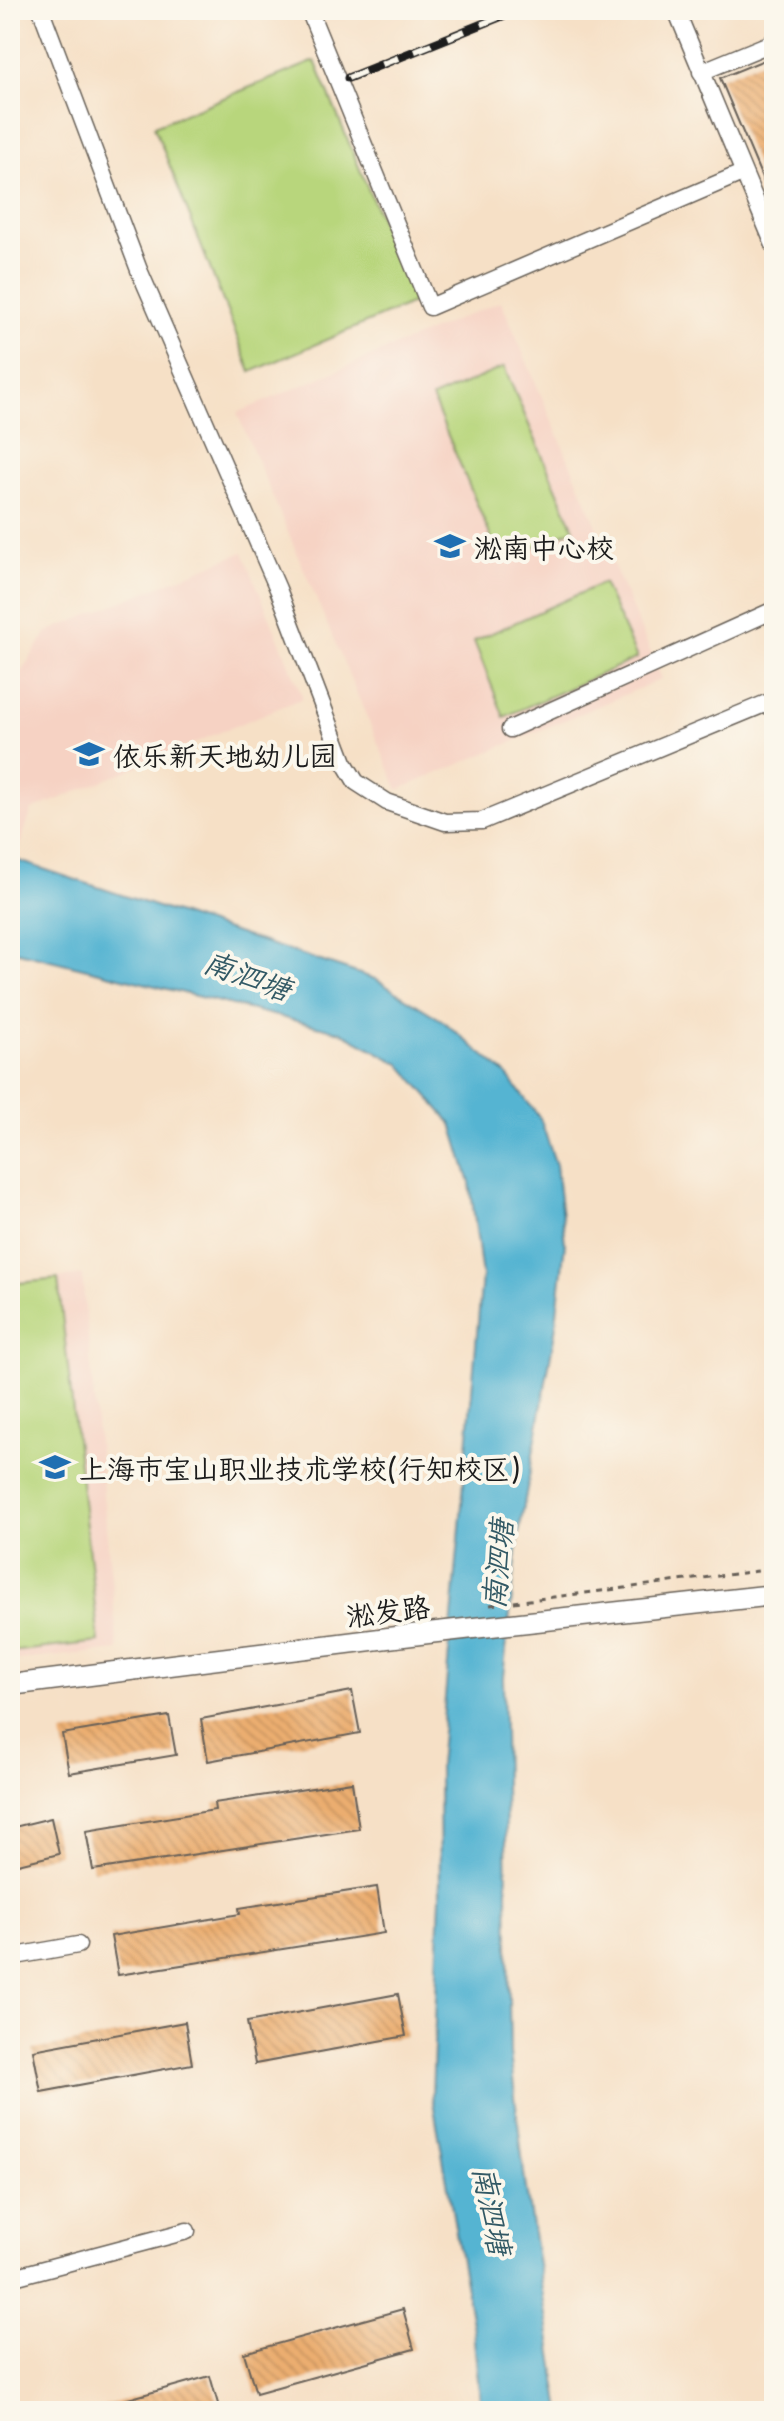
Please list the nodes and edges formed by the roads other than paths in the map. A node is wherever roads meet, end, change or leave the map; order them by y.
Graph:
1 (41, 10) edge
2 (309, 10) edge
3 (676, 10) edge
4 (774, 42) edge
5 (701, 72) junction
6 (742, 173) junction
7 (774, 245) edge
8 (774, 610) edge
9 (774, 700) edge
10 (510, 729) dead end
11 (774, 1595) edge
12 (10, 1685) edge
13 (78, 1945) dead end
14 (10, 1957) edge
15 (187, 2231) dead end
16 (10, 2278) edge

1 - 9 street
2 - 6 street
3 - 5 street
4 - 5 street
5 - 6 street
6 - 7 street
8 - 10 street
11 - 12 street, 淞发路
13 - 14 street
15 - 16 street

